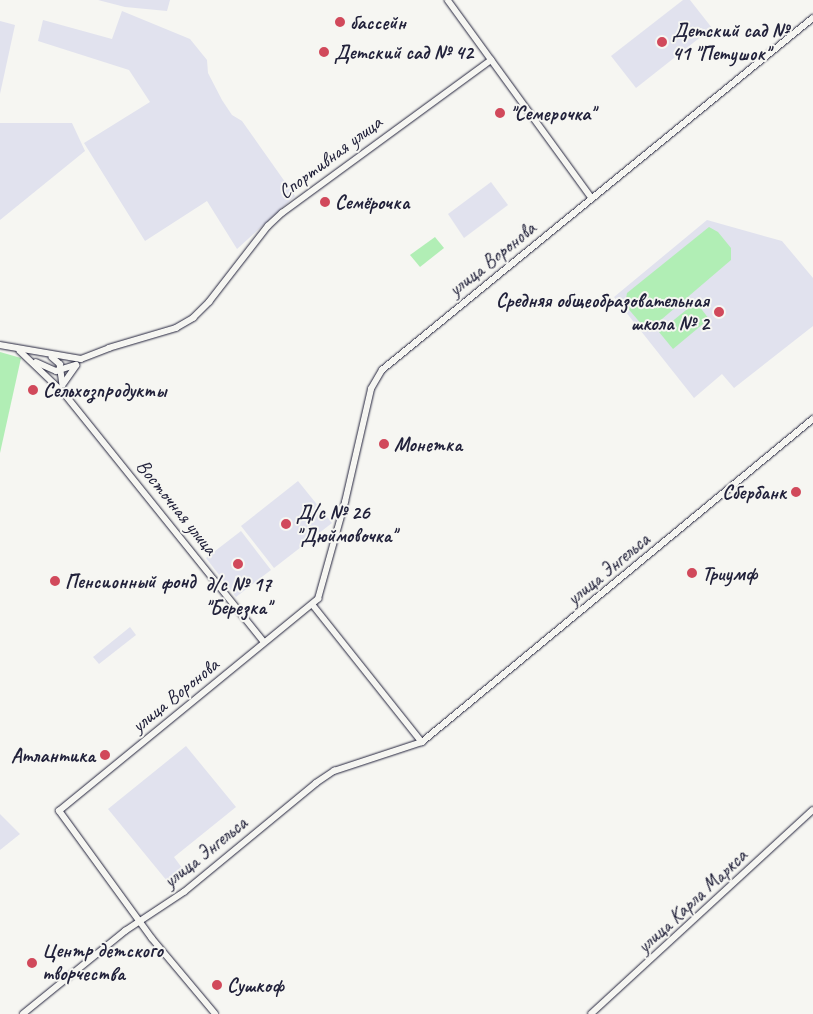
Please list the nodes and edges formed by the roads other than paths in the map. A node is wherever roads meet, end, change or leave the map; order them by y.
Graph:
1 (448, 0) edge
2 (813, 18) edge
3 (491, 60) junction
4 (592, 198) junction
5 (0, 345) edge
6 (13, 348) junction
7 (40, 353) junction
8 (63, 357) junction
9 (30, 359) junction
10 (81, 359) junction
11 (56, 360) junction
12 (76, 365) junction
13 (50, 370) junction
14 (63, 370) junction
15 (54, 384) junction
16 (63, 385) junction
17 (64, 393) junction
18 (813, 419) edge
19 (312, 605) junction
20 (264, 642) junction
21 (422, 742) junction
22 (813, 810) edge
23 (139, 921) junction
24 (24, 1014) edge
25 (215, 1014) edge
26 (591, 1014) edge

1 - 3 street
2 - 4 street, улица Воронова
3 - 4 street
3 - 10 street, Спортивная улица
4 - 19 street, улица Воронова
5 - 6 street
6 - 7 street
6 - 9 street
7 - 8 street
7 - 11 street
8 - 10 street
8 - 11 street
9 - 13 street
9 - 15 street, Восточная улица
10 - 12 street
11 - 13 street
11 - 14 street
12 - 14 street
12 - 16 street
13 - 14 street
13 - 15 street
14 - 16 street
15 - 17 street, Восточная улица
16 - 17 street
17 - 20 street, Восточная улица
18 - 21 street, улица Энгельса
19 - 20 street, улица Воронова
19 - 21 street
20 - 23 street, улица Воронова
21 - 23 street, улица Энгельса
22 - 26 street, улица Карла Маркса
23 - 24 street, улица Энгельса
23 - 25 street

